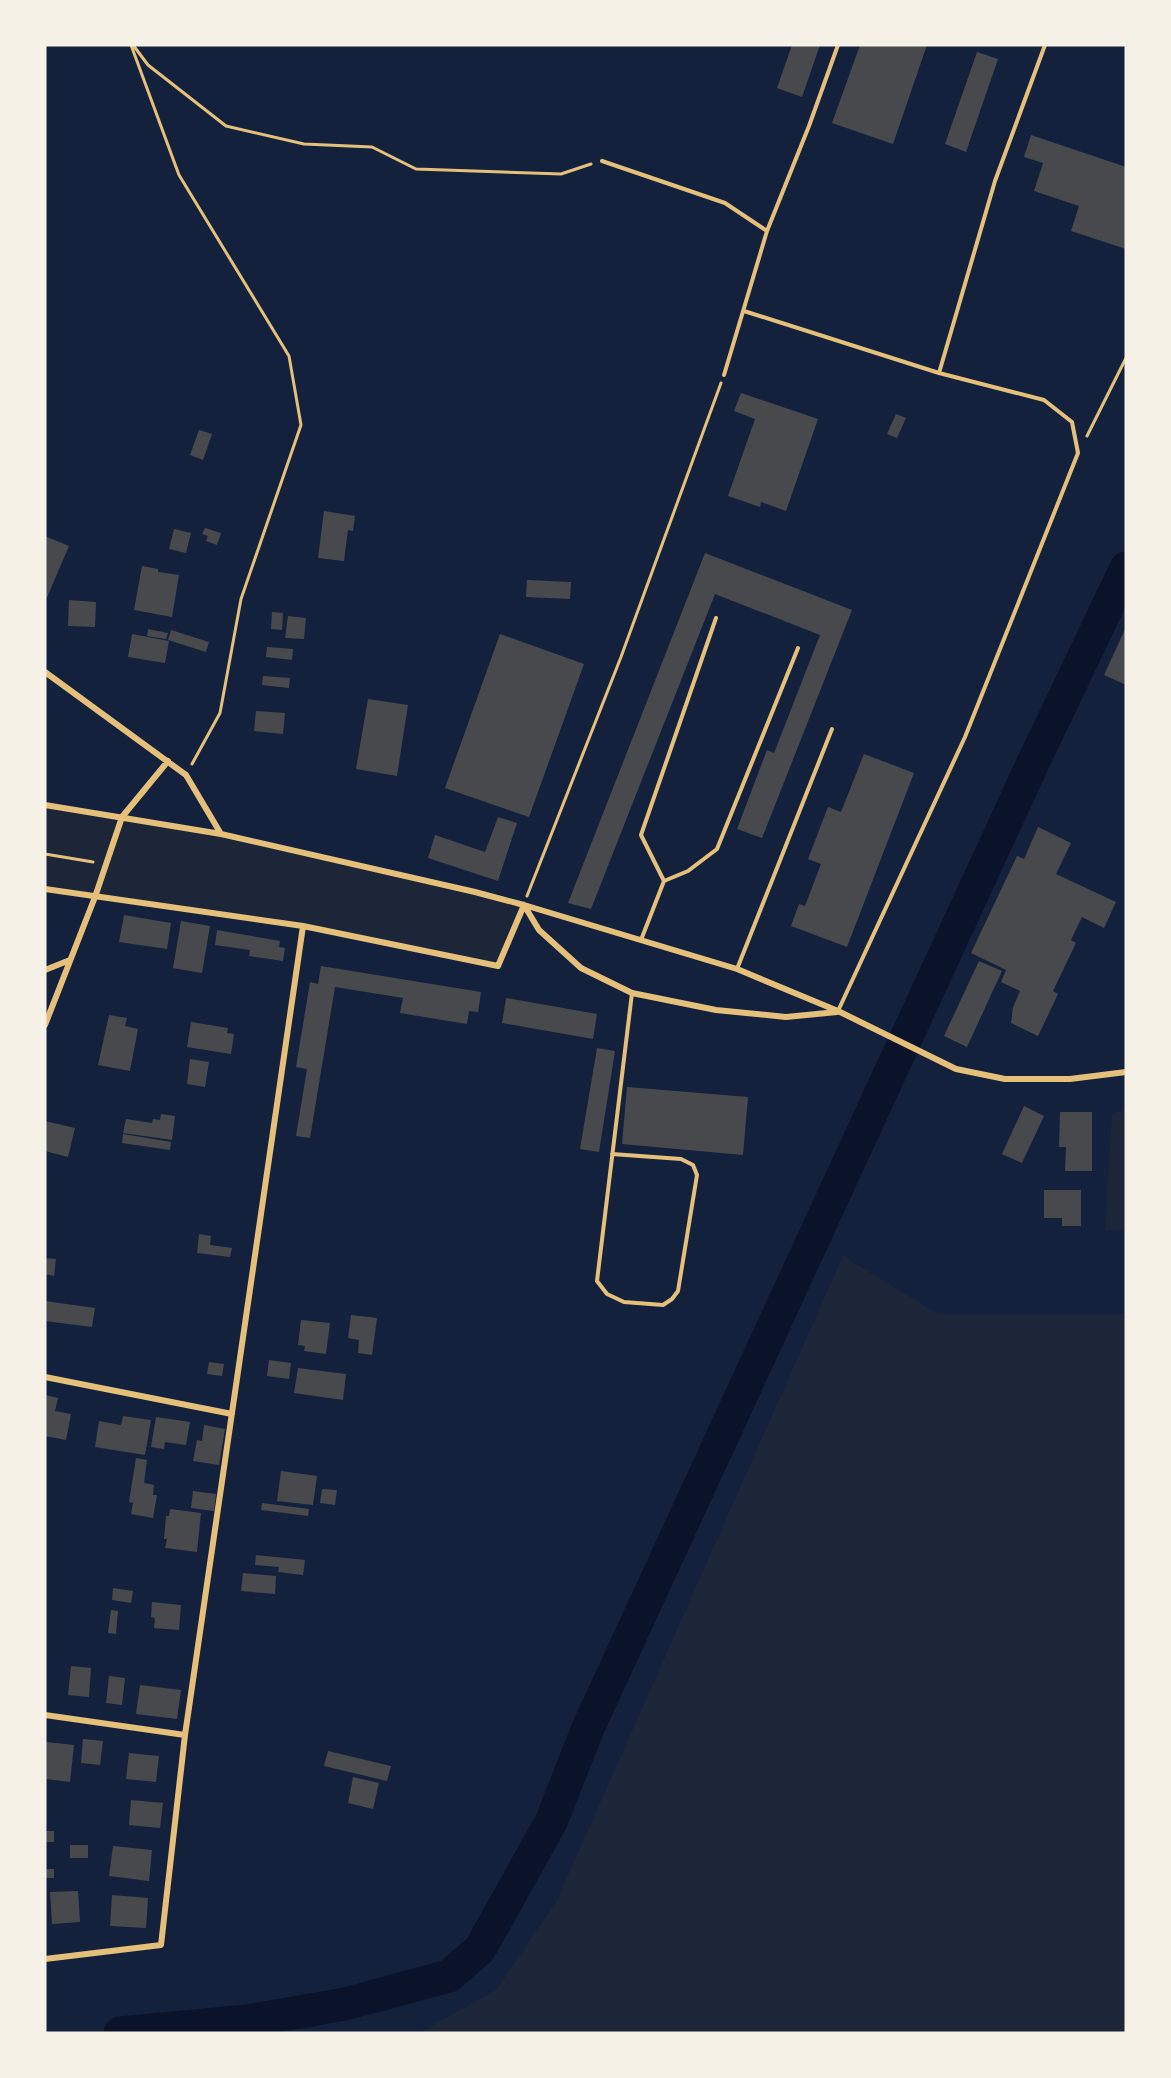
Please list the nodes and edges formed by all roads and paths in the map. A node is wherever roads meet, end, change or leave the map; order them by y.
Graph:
1 (132, 45) edge
2 (838, 45) edge
3 (1046, 45) edge
4 (602, 161) joint
5 (767, 231) junction
6 (744, 311) junction
7 (1126, 358) edge
8 (939, 373) junction
9 (724, 375) joint
10 (1078, 453) junction
11 (716, 618) dead end
12 (798, 648) dead end
13 (45, 672) edge
14 (832, 729) dead end
15 (168, 761) junction
16 (186, 775) junction
17 (45, 806) edge
18 (122, 817) junction
19 (221, 834) junction
20 (45, 854) edge
21 (106, 864) junction
22 (664, 881) junction
23 (45, 889) edge
24 (95, 897) junction
25 (524, 905) junction
26 (303, 926) junction
27 (641, 940) junction
28 (70, 960) junction
29 (737, 969) junction
30 (45, 970) edge
31 (632, 993) junction
32 (838, 1011) junction
33 (45, 1025) edge
34 (1126, 1072) edge
35 (612, 1154) junction
36 (45, 1377) edge
37 (232, 1414) junction
38 (45, 1715) edge
39 (185, 1735) junction
40 (45, 1959) edge

1 - 4 path
1 - 16 path
2 - 5 lane
3 - 8 lane
4 - 5 lane
5 - 6 lane
6 - 8 lane
6 - 9 lane
7 - 10 path
8 - 10 lane
9 - 25 path
10 - 32 lane
11 - 22 lane
12 - 22 lane
13 - 15 street
14 - 29 lane
15 - 16 street
15 - 18 street
16 - 19 street
17 - 18 street
18 - 19 street
18 - 21 street
19 - 25 street
20 - 21 path
21 - 24 street
22 - 27 lane
23 - 24 street
24 - 26 street
24 - 28 street
25 - 26 street
25 - 27 street
25 - 31 street
26 - 37 street
27 - 29 street
28 - 30 street
28 - 33 street
29 - 32 street
31 - 32 street
31 - 35 lane
32 - 34 street
35 - 35 lane
36 - 37 street
37 - 39 street
38 - 39 street
39 - 40 street

